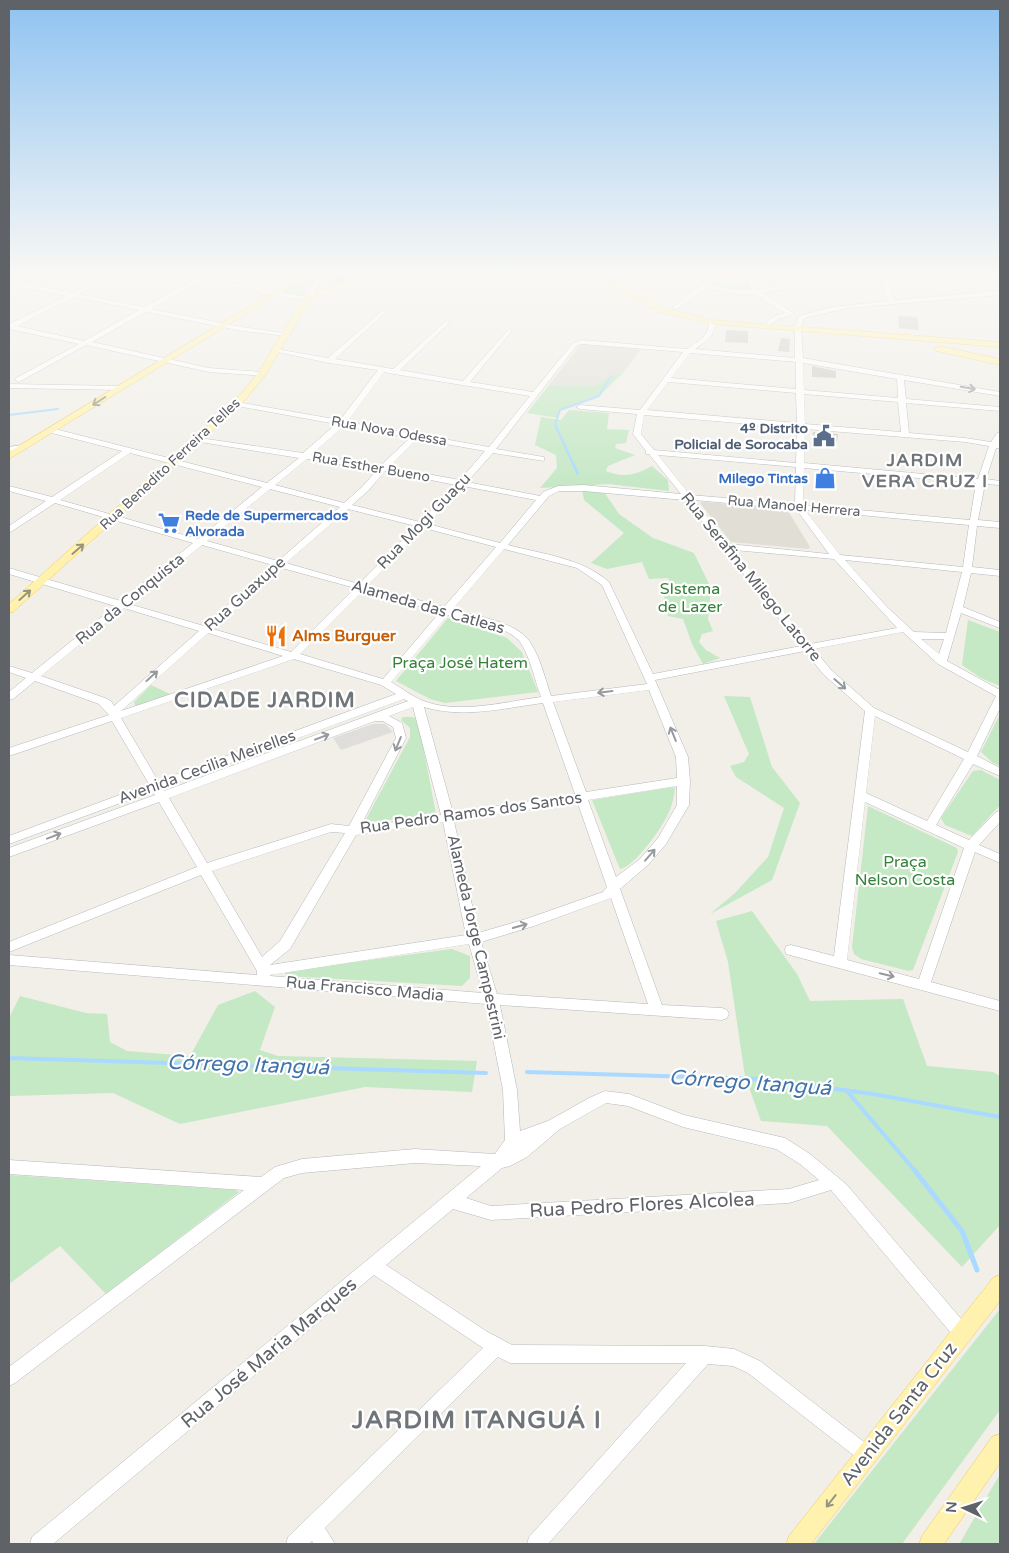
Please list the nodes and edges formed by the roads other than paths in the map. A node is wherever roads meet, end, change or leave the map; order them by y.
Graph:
1 (83, 344) edge
2 (91, 344) edge
3 (190, 344) edge
4 (279, 344) edge
5 (347, 344) edge
6 (423, 344) edge
7 (498, 344) edge
8 (575, 344) edge
9 (611, 344) edge
10 (697, 344) edge
11 (799, 344) edge
12 (803, 344) edge
13 (914, 344) edge
14 (276, 351) junction
15 (688, 351) junction
16 (799, 360) junction
17 (163, 361) junction
18 (329, 361) junction
19 (1000, 362) edge
20 (382, 370) junction
21 (394, 372) junction
22 (262, 374) junction
23 (9, 377) edge
24 (900, 377) junction
25 (667, 380) junction
26 (25, 383) junction
27 (465, 384) junction
28 (9, 386) edge
29 (121, 388) junction
30 (800, 392) junction
31 (987, 392) junction
32 (1000, 394) edge
33 (535, 395) junction
34 (902, 400) junction
35 (237, 404) junction
36 (580, 407) dead end
37 (991, 407) junction
38 (1000, 409) edge
39 (641, 413) junction
40 (342, 423) junction
41 (802, 426) junction
42 (51, 430) junction
43 (905, 435) junction
44 (1000, 435) edge
45 (416, 436) junction
46 (200, 440) junction
47 (996, 445) edge
48 (23, 447) junction
49 (9, 449) edge
50 (129, 450) junction
51 (491, 450) junction
52 (649, 452) junction
53 (9, 456) edge
54 (305, 456) junction
55 (541, 459) dead end
56 (175, 462) junction
57 (800, 465) junction
58 (383, 468) junction
59 (982, 482) junction
60 (461, 483) junction
61 (1000, 483) edge
62 (269, 486) junction
63 (9, 488) edge
64 (686, 496) junction
65 (542, 499) junction
66 (53, 501) junction
67 (345, 506) junction
68 (799, 506) junction
69 (114, 517) junction
70 (974, 523) junction
71 (422, 525) junction
72 (1000, 525) edge
73 (9, 530) edge
74 (201, 542) junction
75 (502, 545) junction
76 (725, 546) junction
77 (835, 556) junction
78 (278, 564) junction
79 (967, 569) junction
80 (9, 571) edge
81 (1000, 573) edge
82 (41, 581) junction
83 (360, 588) junction
84 (122, 605) junction
85 (958, 609) junction
86 (9, 610) edge
87 (446, 611) junction
88 (1000, 625) edge
89 (204, 630) junction
90 (909, 632) junction
91 (950, 635) junction
92 (807, 648) junction
93 (294, 656) junction
94 (942, 662) junction
95 (9, 669) edge
96 (34, 677) junction
97 (652, 682) junction
98 (385, 683) junction
99 (406, 694) junction
100 (1000, 694) edge
101 (9, 697) edge
102 (1000, 698) edge
103 (547, 699) junction
104 (417, 702) junction
105 (466, 710) junction
106 (870, 710) junction
107 (115, 713) junction
108 (384, 714) junction
109 (372, 718) junction
110 (425, 723) junction
111 (9, 752) edge
112 (970, 759) junction
113 (1000, 772) edge
114 (684, 781) junction
115 (159, 790) junction
116 (860, 795) junction
117 (583, 797) junction
118 (1000, 815) edge
119 (448, 818) junction
120 (929, 827) junction
121 (353, 830) junction
122 (9, 840) edge
123 (971, 846) junction
124 (9, 853) edge
125 (1000, 859) edge
126 (202, 869) junction
127 (614, 887) junction
128 (473, 938) junction
129 (9, 947) edge
130 (791, 950) dead end
131 (9, 960) edge
132 (840, 962) junction
133 (262, 972) junction
134 (924, 984) junction
135 (492, 999) junction
136 (1000, 1006) edge
137 (657, 1009) junction
138 (722, 1014) dead end
139 (555, 1124) junction
140 (513, 1141) junction
141 (526, 1149) junction
142 (502, 1161) junction
143 (9, 1167) edge
144 (833, 1183) junction
145 (262, 1184) junction
146 (452, 1201) junction
147 (374, 1266) junction
148 (1000, 1285) edge
149 (962, 1333) junction
150 (496, 1347) junction
151 (705, 1355) junction
152 (9, 1377) edge
153 (1000, 1445) edge
154 (867, 1455) junction
155 (313, 1528) junction
156 (39, 1544) edge
157 (295, 1544) edge
158 (326, 1544) edge
159 (536, 1544) edge
160 (797, 1544) edge
161 (930, 1544) edge

1 - 26 street
2 - 17 street
3 - 17 main road
4 - 14 main road, Rua Benedito Ferreira Telles
5 - 18 street
6 - 21 street
7 - 27 street
8 - 33 street, Rua Mogi Guaçu
9 - 15 street, Rua Mogi Guaçu
10 - 15 street
11 - 16 street
12 - 16 street
13 - 19 main road
14 - 18 street
14 - 22 main road, Rua Benedito Ferreira Telles
15 - 16 street
15 - 25 street
16 - 24 street
16 - 30 street
17 - 22 street
17 - 29 main road
18 - 20 street
20 - 21 street
20 - 40 street, Rua da Conquista
21 - 27 street
22 - 35 main road, Rua Benedito Ferreira Telles
23 - 26 street
24 -> 31 street
24 - 34 street
25 - 30 street
25 - 39 street
26 - 28 street
26 - 29 street
27 - 33 street
29 -> 42 main road
30 - 34 street
30 - 41 street
31 - 32 street
31 - 37 street
33 - 51 street, Rua Mogi Guaçu
34 - 37 street
34 - 43 street
35 - 40 street, Rua Nova Odessa
35 - 46 main road, Rua Benedito Ferreira Telles
36 - 39 street
37 - 38 street
39 - 41 street
39 - 52 street, Rua Serafina Milego Latorre
40 - 45 street, Rua Nova Odessa
40 - 54 street, Rua da Conquista
41 - 43 street
41 - 57 street
42 - 48 main road
42 - 50 street
43 - 47 street
44 - 47 street
45 - 51 street, Rua Nova Odessa
45 - 58 street, Rua Guaxupe
46 - 54 street, Rua Esther Bueno
46 - 56 main road, Rua Benedito Ferreira Telles
47 - 59 street
48 - 49 street
48 - 53 main road
50 - 56 street
50 - 66 street
51 - 55 street, Rua Nova Odessa
51 - 60 street, Rua Mogi Guaçu
52 - 57 street
52 - 64 street, Rua Serafina Milego Latorre
54 - 58 street, Rua Esther Bueno
54 - 62 street, Rua da Conquista
56 - 62 street
56 - 69 main road, Rua Benedito Ferreira Telles
57 - 59 street
57 - 68 street
58 - 60 street, Rua Esther Bueno
58 - 67 street, Rua Guaxupe
59 - 61 street
59 - 70 street
60 - 65 street, Rua Esther Bueno
60 - 71 street, Rua Mogi Guaçu
62 - 67 street
62 - 74 street, Rua da Conquista
63 - 66 street, Alameda das Catleas
64 - 65 street, Rua Manoel Herrera
64 - 68 street, Rua Manoel Herrera
64 - 76 street, Rua Serafina Milego Latorre
65 - 75 street
66 - 69 street, Alameda das Catleas
66 - 73 street
67 - 71 street
67 - 78 street, Rua Guaxupe
68 - 70 street, Rua Manoel Herrera
68 - 77 street
69 - 74 street, Alameda das Catleas
82 -> 69 main road, Rua Benedito Ferreira Telles
70 - 72 street, Rua Manoel Herrera
70 - 79 street
71 - 75 street
71 - 83 street, Rua Mogi Guaçu
74 - 78 street, Alameda das Catleas
74 - 84 street, Rua da Conquista
75 - 87 street
75 - 97 street
76 - 77 street
76 - 92 street, Rua Serafina Milego Latorre
77 - 79 street
77 - 90 street
78 - 83 street, Alameda das Catleas
78 - 89 street, Rua Guaxupe
79 - 81 street
79 - 85 street
80 - 82 street
82 - 84 street
86 -> 82 main road, Rua Benedito Ferreira Telles
83 - 87 street, Alameda das Catleas
83 - 93 street, Rua Mogi Guaçu
84 - 89 street
84 - 96 street, Rua da Conquista
85 - 88 street
85 - 91 street
87 - 98 street
87 - 103 street, Alameda das Catleas
89 - 93 street
107 -> 89 street, Rua Guaxupe
90 - 91 street
90 - 92 street
90 - 94 street
91 - 94 street
92 - 97 street
92 -> 106 street, Rua Serafina Milego Latorre
93 - 98 street
93 - 107 street, Rua Mogi Guaçu
94 - 100 street
95 - 96 street
96 - 101 street, Rua da Conquista
96 - 107 street
97 -> 103 street
114 -> 97 street
98 - 99 street
99 - 104 street
99 - 115 street, Avenida Cecilia Meirelles
102 - 112 street
103 - 105 street
103 - 117 street, Alameda das Catleas
104 - 105 street
104 - 108 street
104 - 110 street, Alameda Jorge Campestrini
105 - 110 street
106 - 112 street, Rua Serafina Milego Latorre
106 - 116 street
107 - 111 street, Rua Mogi Guaçu
107 - 115 street
108 - 109 street
108 - 110 street
115 -> 109 street
109 -> 121 street
110 - 119 street, Alameda Jorge Campestrini
112 - 113 street, Rua Serafina Milego Latorre
112 - 120 street
114 - 117 street, Rua Pedro Ramos dos Santos
127 -> 114 street
115 - 122 street, Avenida Cecilia Meirelles
124 -> 115 street
115 - 126 street
116 - 120 street
116 - 132 street
117 - 119 street, Rua Pedro Ramos dos Santos
117 - 127 street, Alameda das Catleas
118 - 123 street
119 - 121 street, Rua Pedro Ramos dos Santos
119 - 128 street, Alameda Jorge Campestrini
120 - 123 street
121 - 126 street, Rua Pedro Ramos dos Santos
121 - 133 street
123 - 125 street
123 - 134 street
126 - 129 street, Rua Pedro Ramos dos Santos
126 - 133 street
128 -> 127 street
127 - 137 street, Alameda das Catleas
128 - 133 street
128 - 135 street, Alameda Jorge Campestrini
130 - 132 street
131 - 133 street, Rua Francisco Madia
132 -> 134 street
133 - 135 street, Rua Francisco Madia
134 - 136 street
135 - 137 street, Rua Francisco Madia
135 - 140 street, Alameda Jorge Campestrini
137 - 138 street, Rua Francisco Madia
139 - 140 street, Rua José Maria Marques
139 - 141 street, Rua José Maria Marques
139 - 144 street, Rua José Maria Marques
140 - 141 street
140 - 142 street, Rua José Maria Marques
141 - 142 street, Rua José Maria Marques
142 - 145 street
142 - 146 street, Rua José Maria Marques
143 - 145 street
144 - 146 street, Rua Pedro Flores Alcolea
144 - 149 street, Rua José Maria Marques
145 - 152 street
146 - 147 street, Rua José Maria Marques
147 - 150 street
147 - 156 street, Rua José Maria Marques
148 - 149 main road, Avenida Santa Cruz
149 - 154 main road, Avenida Santa Cruz
150 - 151 street
150 - 155 street
151 - 154 street
151 - 159 street
153 - 161 main road
154 -> 160 main road, Avenida Santa Cruz
155 - 157 street
155 - 158 street

